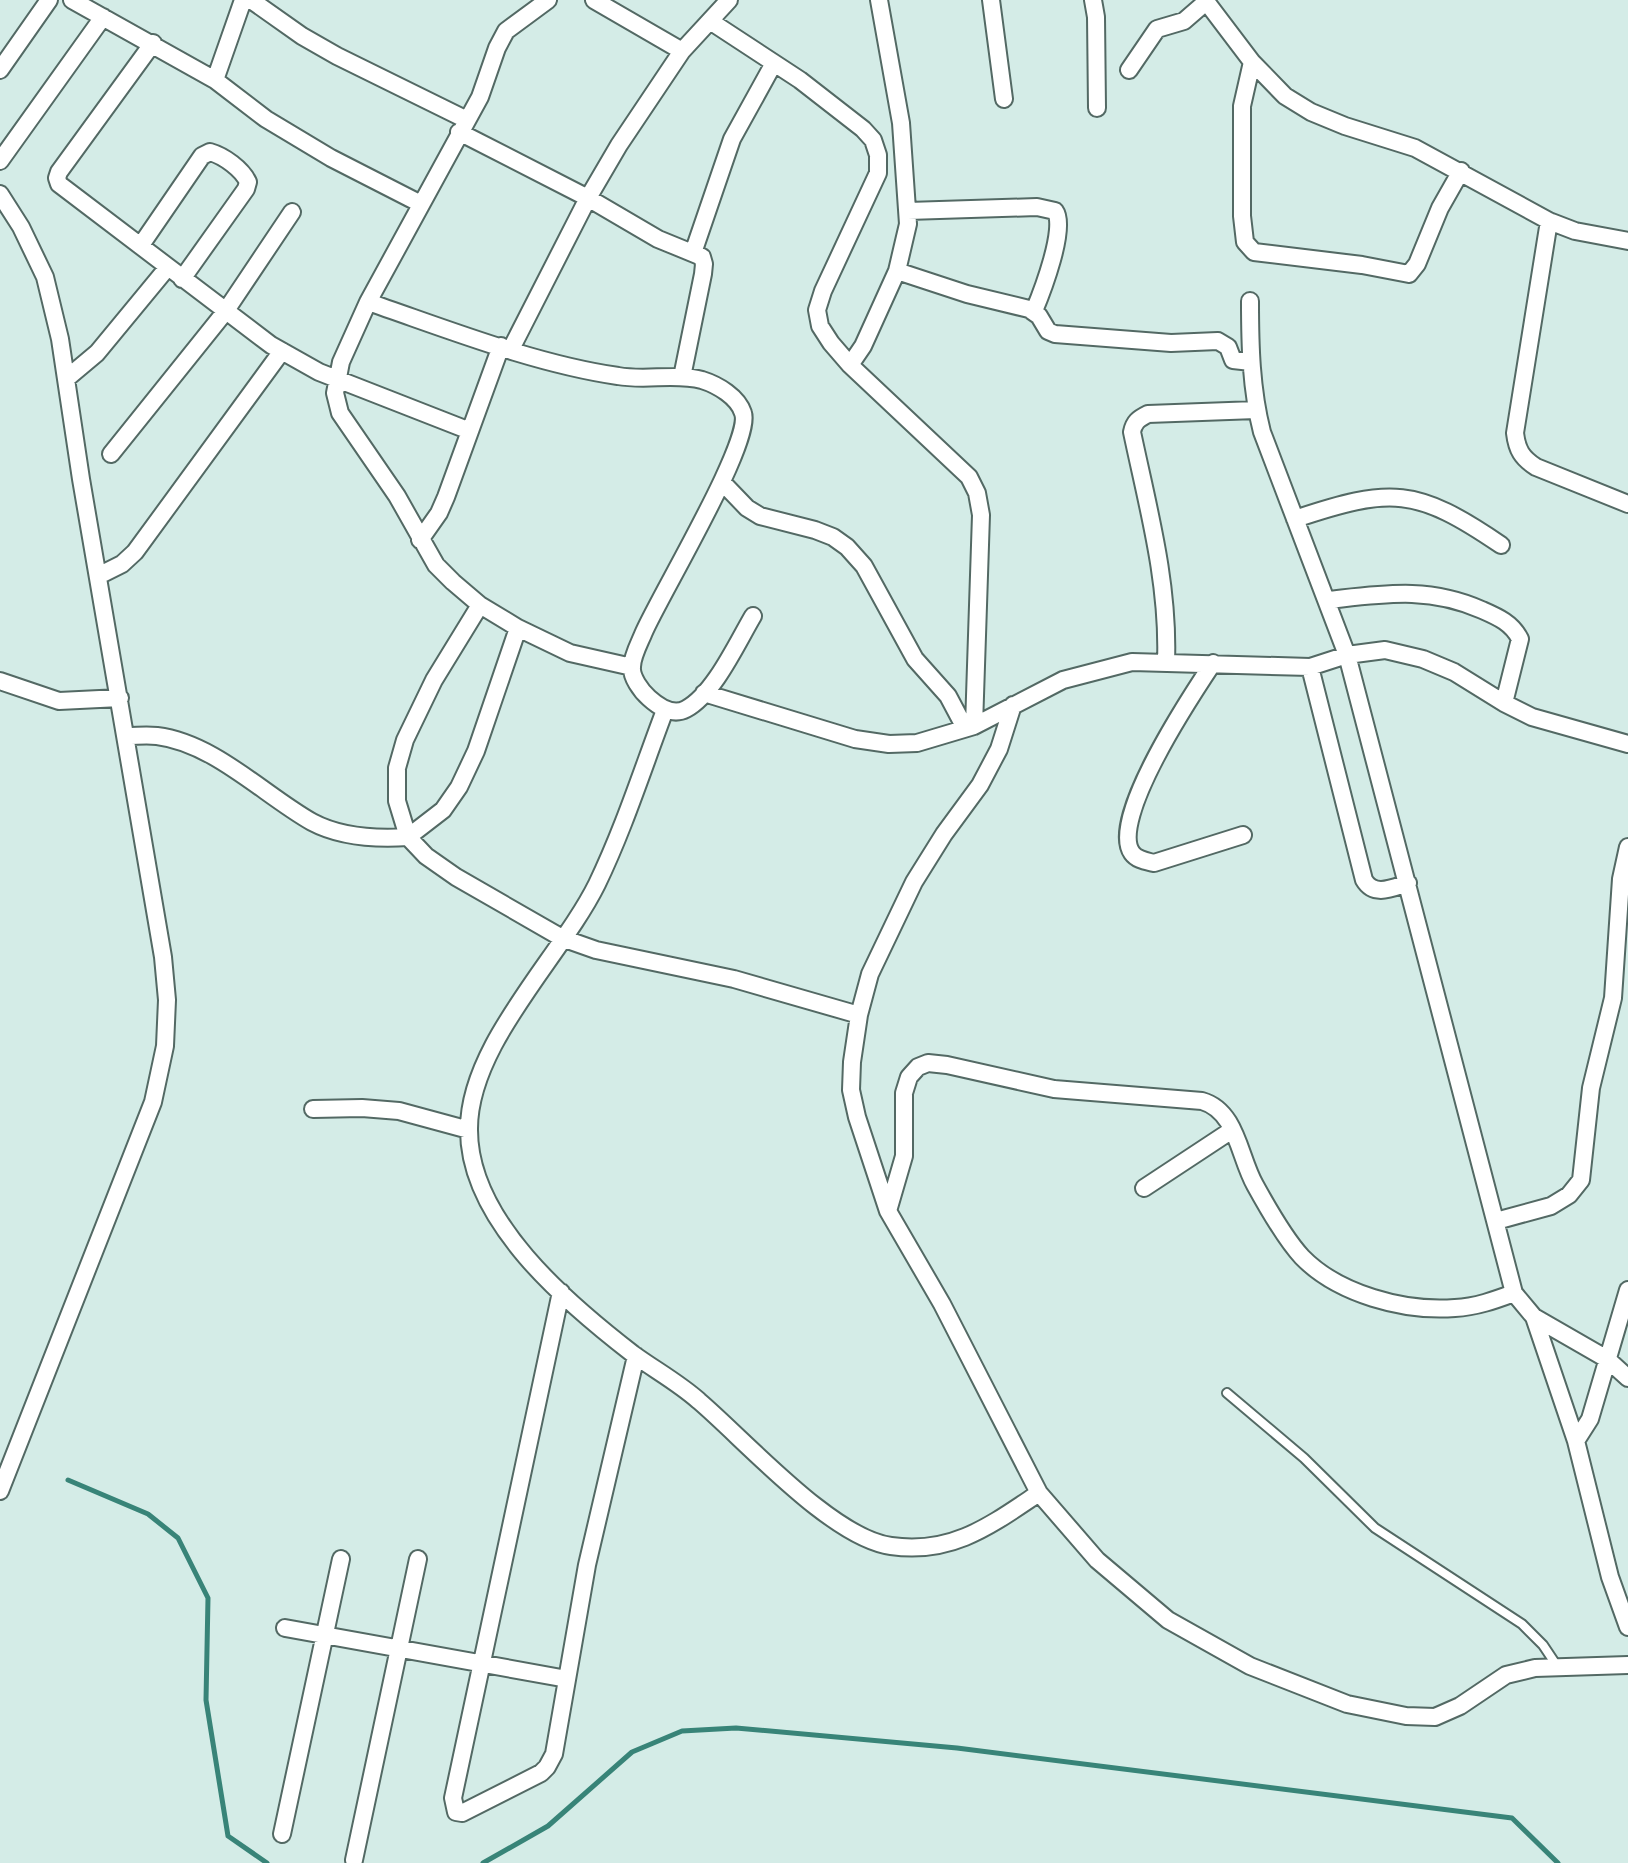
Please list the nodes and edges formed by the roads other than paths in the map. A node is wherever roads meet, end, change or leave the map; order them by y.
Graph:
1 (49, 0) edge
2 (72, 0) edge
3 (243, 0) edge
4 (251, 0) edge
5 (594, 0) edge
6 (729, 0) edge
7 (879, 0) edge
8 (991, 0) edge
9 (1093, 0) edge
10 (1205, 1) edge
11 (539, 2) edge
12 (103, 17) junction
13 (710, 21) junction
14 (153, 43) junction
15 (682, 51) junction
16 (1252, 62) junction
17 (774, 63) junction
18 (0, 70) edge
19 (1129, 70) dead end
20 (215, 80) junction
21 (1004, 99) dead end
22 (1097, 108) dead end
23 (463, 126) junction
24 (888, 136) junction
25 (0, 161) edge
26 (1461, 171) junction
27 (0, 194) edge
28 (588, 198) junction
29 (421, 204) junction
30 (908, 211) junction
31 (292, 212) dead end
32 (1549, 221) junction
33 (1628, 241) edge
34 (141, 245) junction
35 (693, 253) junction
36 (168, 267) junction
37 (897, 271) junction
38 (182, 279) junction
39 (1250, 301) dead end
40 (368, 302) junction
41 (1034, 311) junction
42 (225, 312) junction
43 (506, 348) junction
44 (282, 351) junction
45 (856, 356) junction
46 (1251, 362) junction
47 (336, 377) junction
48 (682, 377) junction
49 (66, 379) junction
50 (1256, 410) junction
51 (470, 431) junction
52 (111, 454) dead end
53 (722, 482) junction
54 (1628, 504) edge
55 (1295, 519) junction
56 (420, 540) junction
57 (1501, 545) dead end
58 (98, 576) junction
59 (1328, 600) junction
60 (480, 605) junction
61 (753, 616) dead end
62 (518, 628) junction
63 (1347, 655) junction
64 (1166, 662) junction
65 (1213, 663) junction
66 (632, 667) junction
67 (1310, 667) junction
68 (0, 681) edge
69 (704, 693) junction
70 (120, 698) junction
71 (1504, 703) junction
72 (1013, 705) junction
73 (665, 710) junction
74 (970, 727) junction
75 (127, 736) junction
76 (1628, 744) edge
77 (1243, 835) dead end
78 (408, 837) junction
79 (1628, 847) edge
80 (1408, 883) junction
81 (562, 938) junction
82 (859, 1015) junction
83 (313, 1109) dead end
84 (469, 1130) junction
85 (1232, 1130) junction
86 (1144, 1188) dead end
87 (888, 1211) junction
88 (1496, 1221) junction
89 (1628, 1290) edge
90 (561, 1292) junction
91 (1514, 1293) junction
92 (1534, 1317) junction
93 (636, 1356) junction
94 (1607, 1359) junction
95 (1628, 1378) edge
96 (1227, 1393) dead end
97 (1576, 1441) junction
98 (0, 1491) edge
99 (1039, 1493) junction
100 (341, 1559) dead end
101 (418, 1559) dead end
102 (1628, 1627) edge
103 (285, 1628) dead end
104 (325, 1635) junction
105 (398, 1650) junction
106 (482, 1664) junction
107 (1628, 1665) edge
108 (1558, 1668) junction
109 (567, 1679) junction
110 (282, 1834) dead end
111 (354, 1860) dead end

1 - 18 street
2 - 12 street
3 - 20 street
4 - 23 street
5 - 15 street
6 - 13 street
7 - 24 street
8 - 21 street
9 - 22 street
10 - 16 street
10 - 19 street
11 - 23 street
12 - 14 street
12 - 25 street
13 - 15 street
13 - 17 street
14 - 20 street
14 - 34 street
15 - 28 street
16 - 26 street
16 - 26 street
17 - 24 street
17 - 35 street
20 - 29 street
23 - 28 street
23 - 29 street
24 - 30 street
24 - 45 street
26 - 32 street
27 - 49 street
28 - 35 street
28 - 43 street
29 - 40 street
30 - 37 street
30 - 41 street
31 - 42 street
32 - 33 street
32 - 54 street
34 - 36 street
34 - 38 street
35 - 48 street
36 - 38 street
36 - 49 street
37 - 41 street
37 - 45 street
38 - 42 street
39 - 46 street
40 - 43 street
40 - 47 street
41 - 46 street
42 - 44 street
42 - 52 street
43 - 48 street
43 - 51 street
44 - 47 street
44 - 58 street
45 - 74 street
46 - 50 street
47 - 51 street
47 - 56 street
48 - 53 street
49 - 58 street
50 - 55 street
50 - 64 street
51 - 56 street
53 - 66 street
53 - 74 street
55 - 57 street
55 - 59 street
56 - 60 street
58 - 70 street
59 - 63 street
59 - 71 street
60 - 62 street
60 - 78 street
61 - 69 street
62 - 66 street
62 - 78 street
63 - 67 street
63 - 71 street
63 - 80 street
64 - 65 street
64 - 72 street
65 - 67 street
65 - 77 street
66 - 73 street
67 - 80 street
68 - 70 street
69 - 73 street
69 - 74 street
70 - 75 street
71 - 76 street
72 - 74 street
72 - 82 street
73 - 81 street
75 - 78 street
75 - 98 street
78 - 81 street
79 - 88 street
80 - 88 street
81 - 82 street
81 - 84 street
82 - 87 street
83 - 84 street
84 - 90 street
85 - 86 street
85 - 87 street
85 - 91 street
87 - 99 street
88 - 91 street
89 - 94 street
90 - 93 street
90 - 106 street
91 - 92 street
92 - 94 street
92 - 97 street
93 - 99 street
93 - 109 street
94 - 95 street
94 - 97 street
96 - 108 lane
97 - 102 street
99 - 108 street
100 - 104 street
101 - 105 street
103 - 104 street
104 - 105 street
104 - 110 street
105 - 106 street
105 - 111 street
106 - 109 street
106 - 109 street
107 - 108 street

